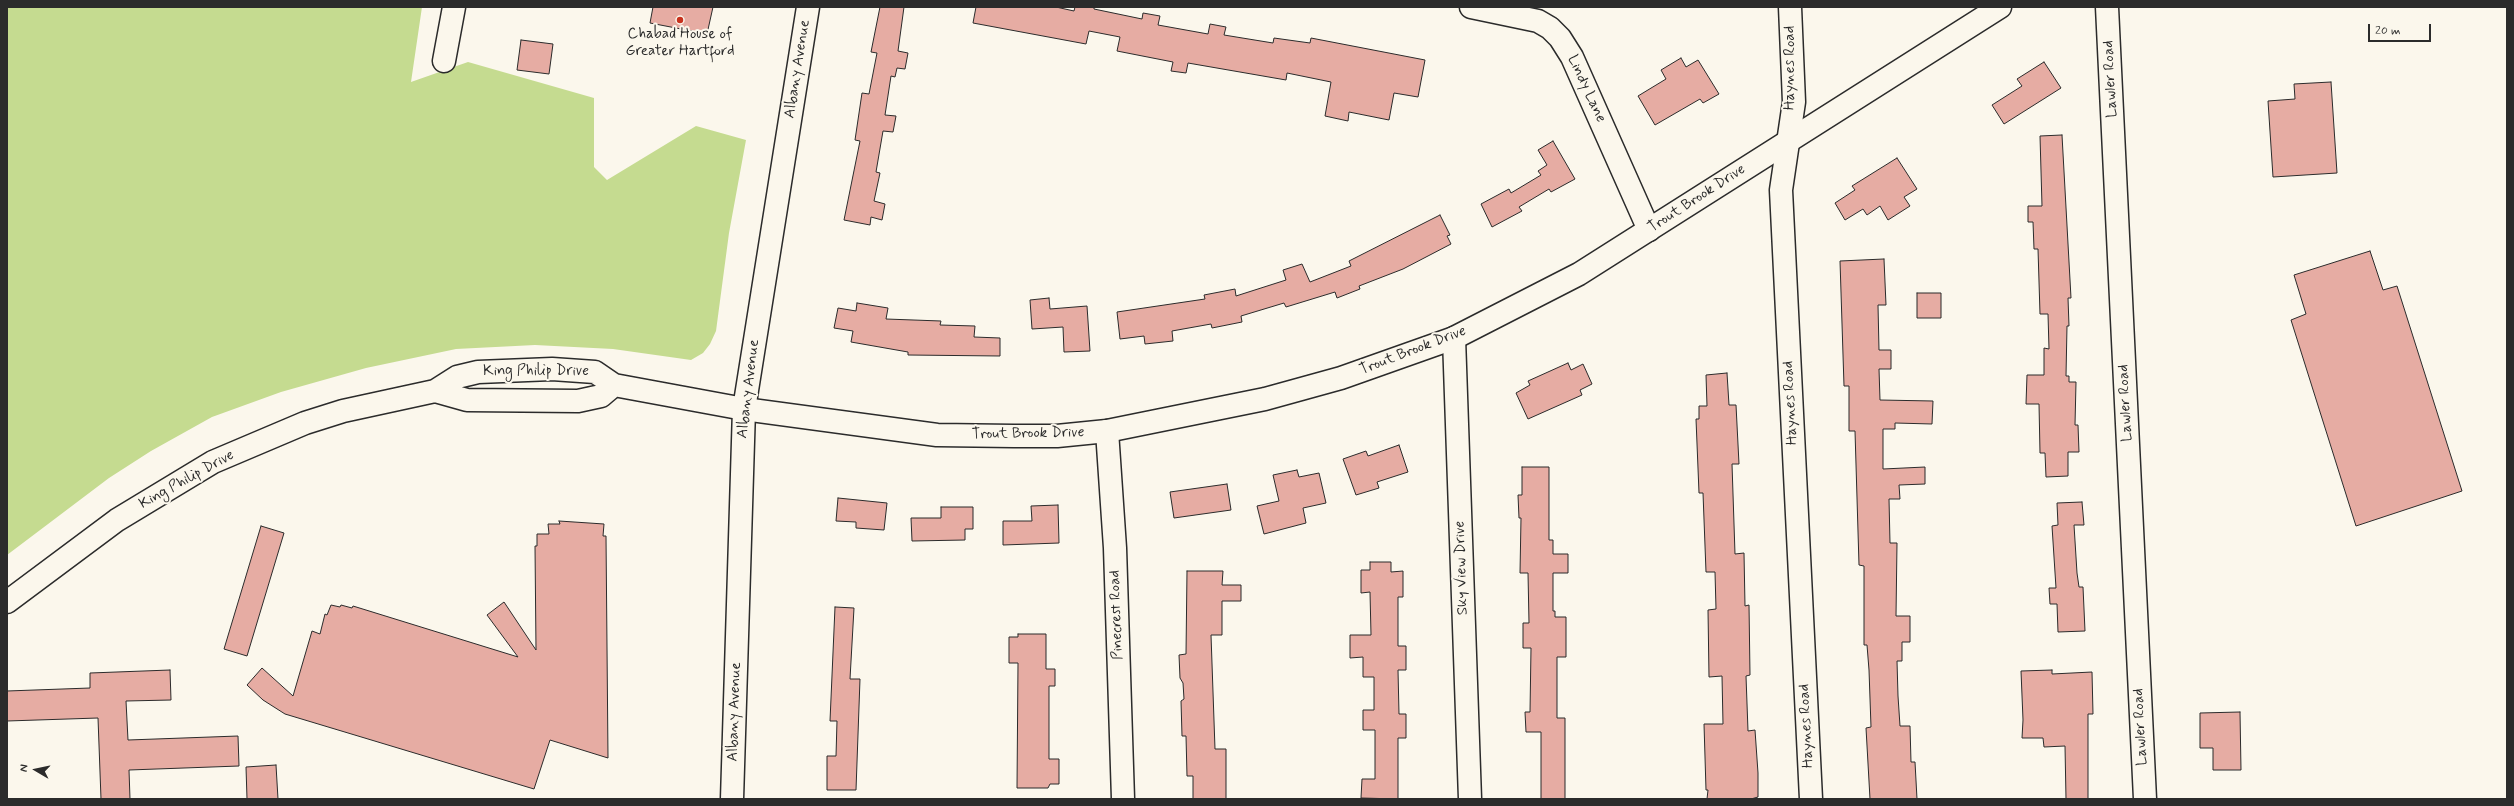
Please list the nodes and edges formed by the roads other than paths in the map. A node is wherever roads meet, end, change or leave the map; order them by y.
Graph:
1 (454, 7) edge
2 (808, 7) edge
3 (1471, 7) edge
4 (1790, 7) edge
5 (2000, 7) edge
6 (2107, 7) edge
7 (444, 61) dead end
8 (1787, 141) junction
9 (1649, 230) junction
10 (1454, 338) junction
11 (614, 385) junction
12 (435, 392) junction
13 (744, 409) junction
14 (1107, 431) junction
15 (7, 602) edge
16 (732, 799) edge
17 (1123, 799) edge
18 (1470, 799) edge
19 (1811, 799) edge
20 (2145, 799) edge

1 - 7 main road
2 - 13 main road, Albany Avenue
3 - 9 main road, Lindy Lane
4 - 8 main road, Haynes Road
5 - 8 main road, Trout Brook Drive
6 - 20 main road, Lawler Road
8 - 9 main road, Trout Brook Drive
8 - 19 main road, Haynes Road
9 - 10 main road, Trout Brook Drive
10 - 14 main road, Trout Brook Drive
10 - 18 main road, Sky View Drive
11 - 12 main road, King Philip Drive
11 - 12 main road, King Philip Drive
11 - 13 main road, King Philip Drive
12 - 15 main road, King Philip Drive
13 - 14 main road, Trout Brook Drive
13 - 16 main road, Albany Avenue
14 - 17 main road, Pinecrest Road

